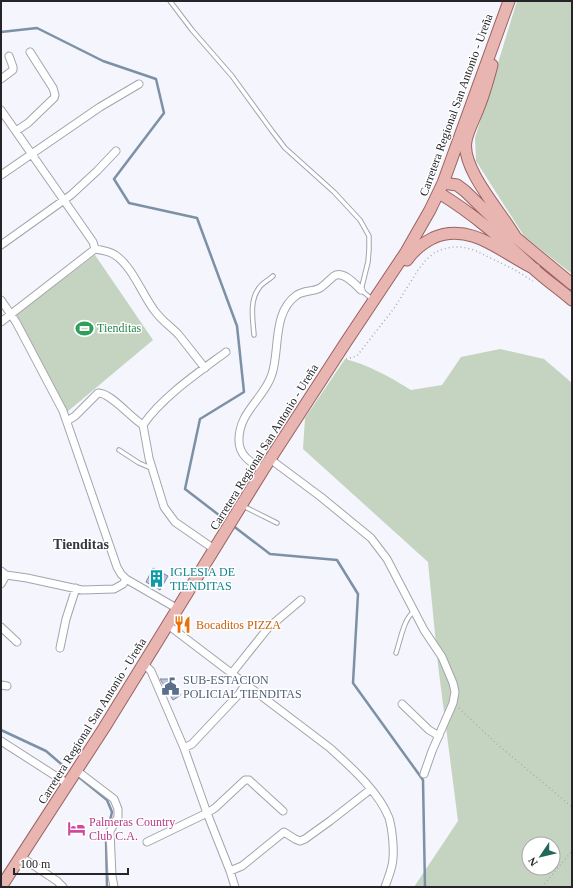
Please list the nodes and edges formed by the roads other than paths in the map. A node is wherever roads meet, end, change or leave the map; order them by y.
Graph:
1 (170, 1) edge
2 (509, 1) edge
3 (503, 16) junction
4 (30, 52) dead end
5 (9, 56) dead end
6 (1, 79) edge
7 (140, 84) dead end
8 (1, 111) edge
9 (16, 131) junction
10 (116, 151) dead end
11 (32, 154) junction
12 (1, 175) edge
13 (441, 188) junction
14 (64, 200) junction
15 (516, 238) junction
16 (1, 245) edge
17 (95, 249) junction
18 (535, 270) junction
19 (273, 276) dead end
20 (572, 284) edge
21 (361, 290) junction
22 (1, 300) edge
23 (373, 300) junction
24 (572, 300) edge
25 (11, 314) junction
26 (1, 322) edge
27 (254, 335) dead end
28 (346, 342) junction
29 (226, 352) dead end
30 (205, 368) junction
31 (67, 421) junction
32 (143, 425) junction
33 (119, 450) dead end
34 (270, 459) junction
35 (152, 468) junction
36 (263, 470) junction
37 (239, 510) junction
38 (277, 523) dead end
39 (214, 549) junction
40 (3, 573) edge
41 (126, 579) junction
42 (1, 584) edge
43 (76, 588) junction
44 (301, 600) dead end
45 (178, 609) junction
46 (414, 612) junction
47 (168, 625) junction
48 (1, 627) edge
49 (17, 642) dead end
50 (60, 648) dead end
51 (396, 653) dead end
52 (144, 664) junction
53 (232, 673) junction
54 (245, 684) junction
55 (402, 704) dead end
56 (439, 736) junction
57 (1, 741) edge
58 (184, 748) junction
59 (76, 770) junction
60 (424, 774) dead end
61 (68, 784) junction
62 (371, 789) junction
63 (283, 811) dead end
64 (207, 813) junction
65 (147, 842) dead end
66 (21, 857) junction
67 (230, 871) junction
68 (1, 887) edge
69 (63, 887) edge
70 (114, 887) edge
71 (235, 887) edge
72 (385, 887) edge

1 - 21 lane
2 - 3 main road, Carretera Regional San Antonio - Ureña
3 - 13 main road, Carretera Regional San Antonio - Ureña
3 - 15 main road
4 - 9 street
5 - 6 street
7 - 11 street
8 - 9 street
9 - 11 street
10 - 14 street
11 - 12 street
11 - 14 street
13 - 15 main road
13 - 18 main road
13 - 23 main road, Carretera Regional San Antonio - Ureña
14 - 16 street
14 - 17 street
15 - 20 main road
17 - 25 street
17 - 30 street
18 - 24 main road
18 - 28 main road
19 - 27 lane
21 - 23 lane
21 - 36 street
22 - 25 street
23 - 28 main road, Carretera Regional San Antonio - Ureña
25 - 26 street
25 - 31 street
28 - 34 main road, Carretera Regional San Antonio - Ureña
29 - 30 street
30 - 32 street
31 - 32 street
31 - 41 street
32 - 35 street
33 - 35 lane
34 - 36 main road, Carretera Regional San Antonio - Ureña
34 - 46 street
35 - 39 street
36 - 37 main road, Carretera Regional San Antonio - Ureña
37 - 38 lane
37 - 39 main road, Carretera Regional San Antonio - Ureña
39 - 45 main road, Carretera Regional San Antonio - Ureña
40 - 42 street
40 - 43 street
41 - 43 street
41 - 45 street
43 - 50 street
44 - 53 street
45 - 47 main road, Carretera Regional San Antonio - Ureña
46 - 51 lane
46 - 56 street
47 - 52 main road, Carretera Regional San Antonio - Ureña
47 - 53 street
48 - 49 street
52 - 58 street
52 - 59 main road, Carretera Regional San Antonio - Ureña
53 - 54 street
54 - 58 street
54 - 62 street
55 - 56 street
56 - 60 street
57 - 61 street
58 - 64 street
59 - 61 main road, Carretera Regional San Antonio - Ureña
59 - 70 street
61 - 66 main road, Carretera Regional San Antonio - Ureña
62 - 67 street
62 - 72 street
63 - 64 street
64 - 65 street
64 - 67 street
66 - 68 main road, Carretera Regional San Antonio - Ureña
66 - 69 street
67 - 71 street

